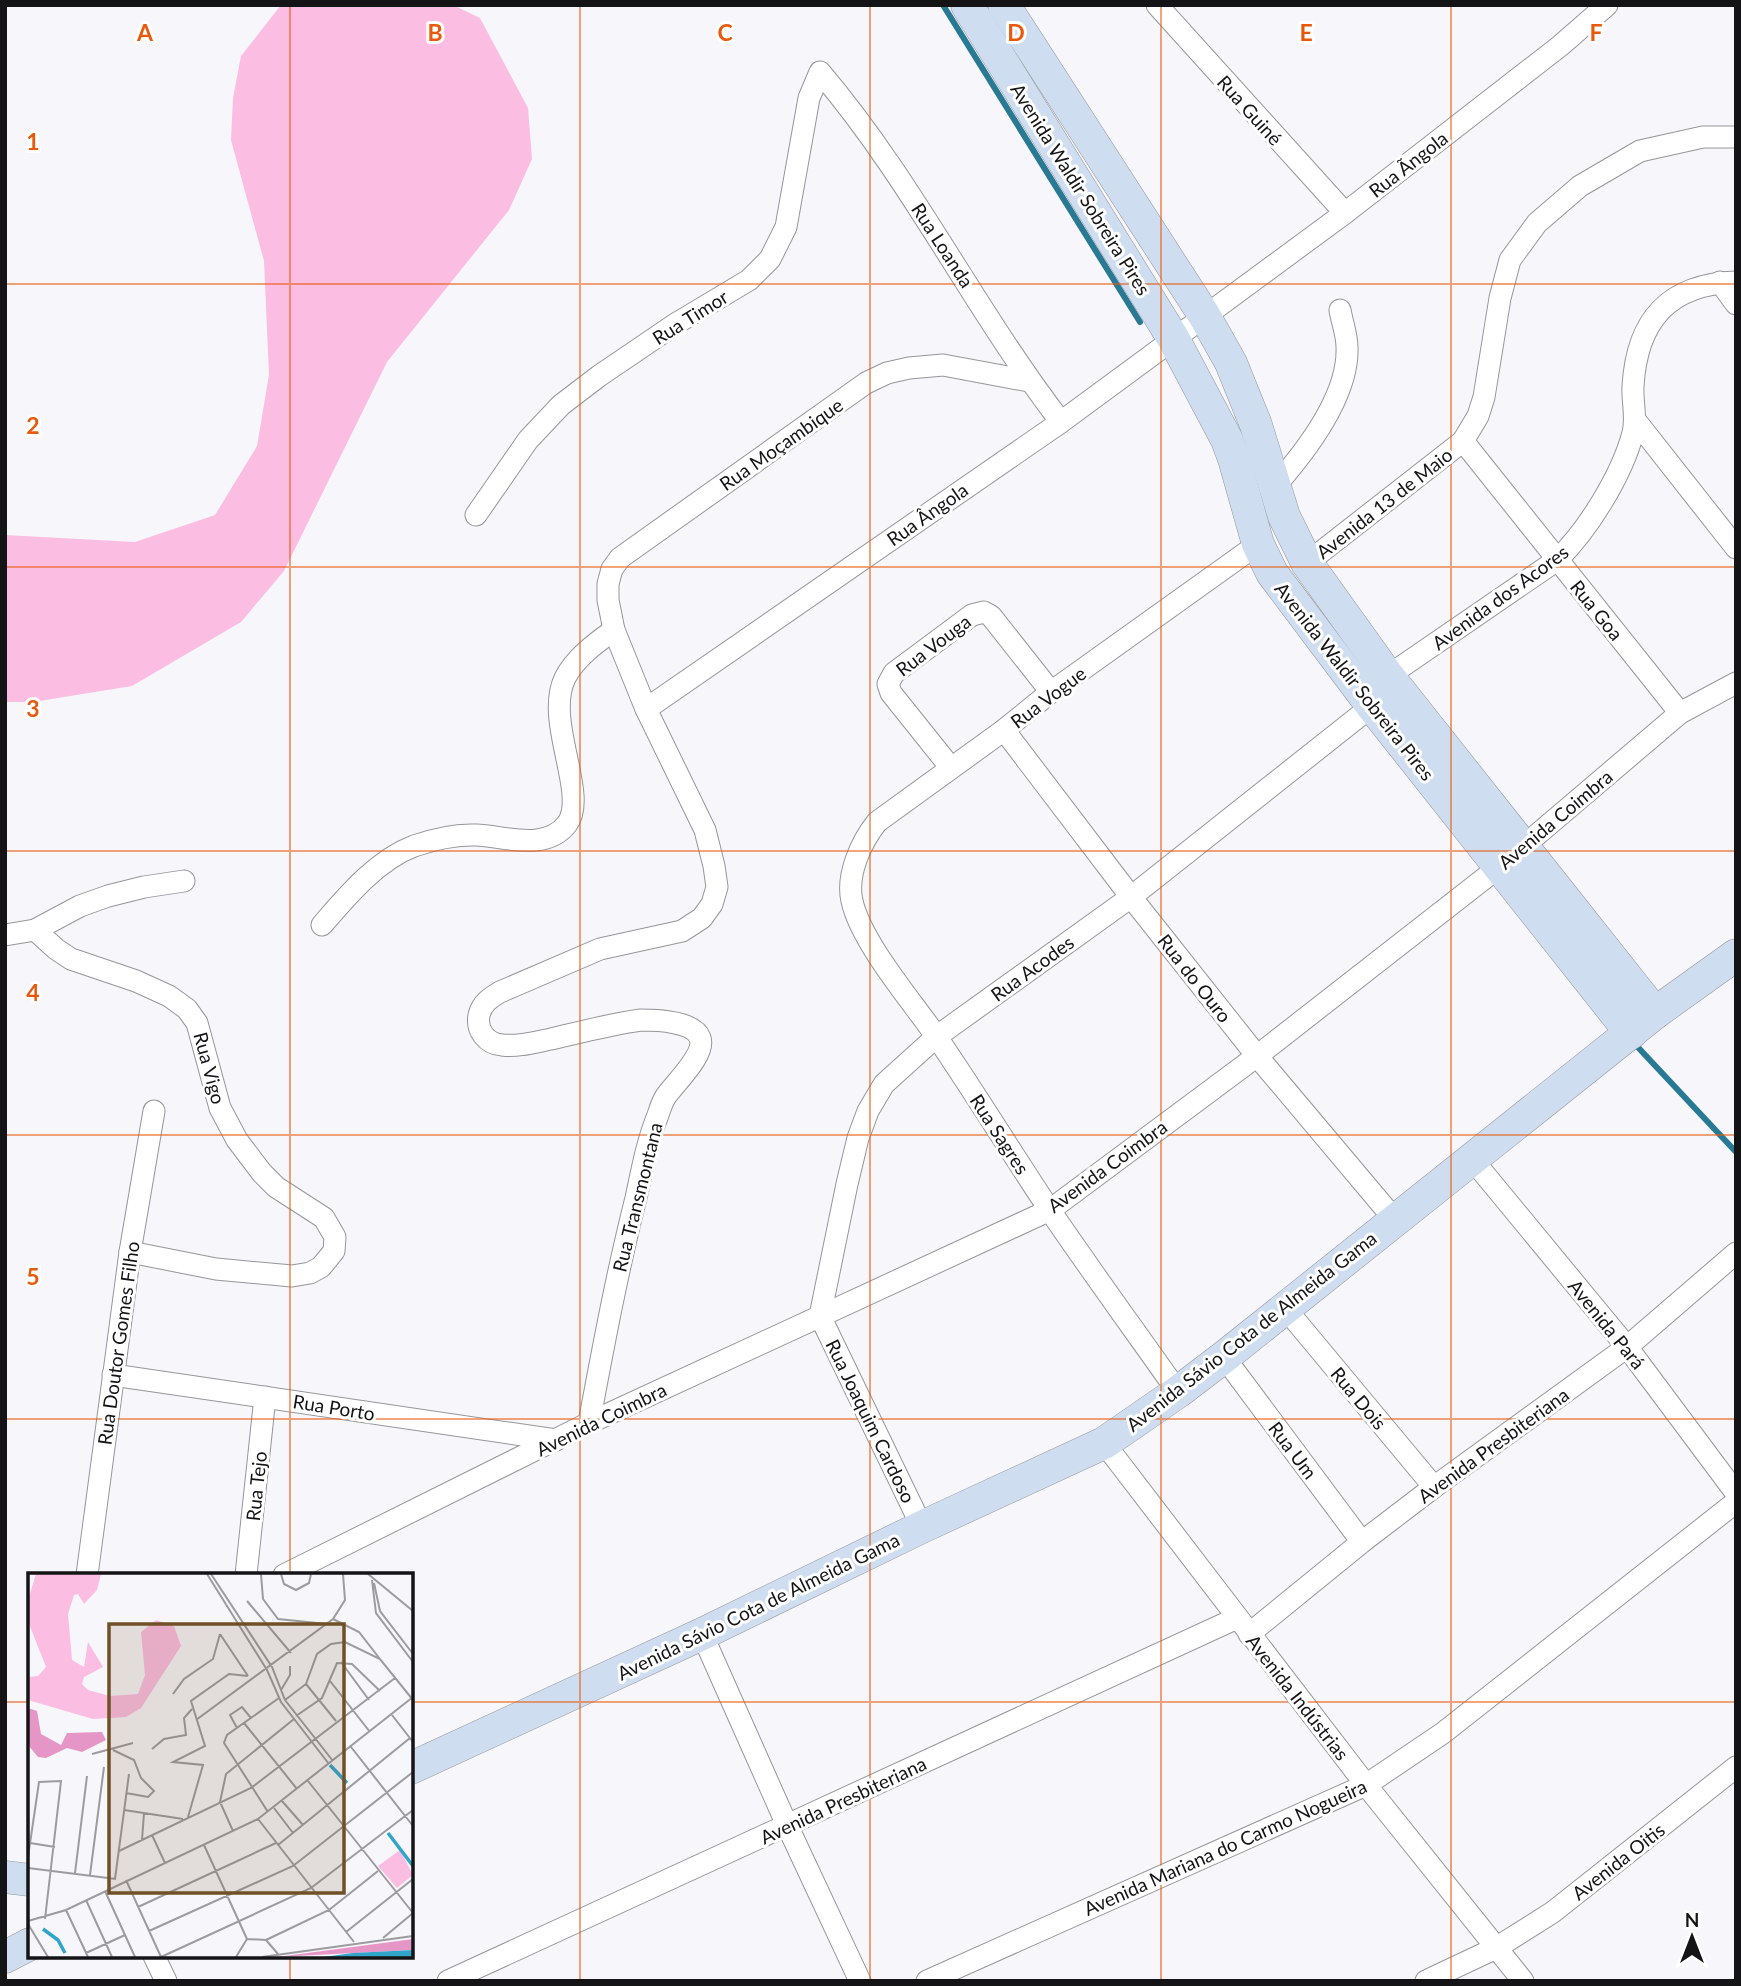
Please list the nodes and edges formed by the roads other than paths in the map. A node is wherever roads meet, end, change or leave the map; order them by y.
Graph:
1 (967, 5) edge
2 (1003, 5) edge
3 (1157, 5) edge
4 (1607, 5) edge
5 (820, 72) joint
6 (1736, 136) edge
7 (1345, 214) junction
8 (1728, 282) edge
9 (1736, 304) edge
10 (1340, 310) dead end
11 (1204, 315) junction
12 (1173, 338) junction
13 (1029, 381) junction
14 (1636, 421) junction
15 (1060, 422) junction
16 (1462, 441) junction
17 (1276, 485) junction
18 (477, 515) dead end
19 (1258, 544) junction
20 (1736, 548) edge
21 (1557, 560) junction
22 (1307, 563) junction
23 (614, 630) junction
24 (1388, 676) junction
25 (1736, 683) edge
26 (1051, 692) junction
27 (1372, 706) junction
28 (646, 709) junction
29 (1680, 713) junction
30 (1004, 730) junction
31 (951, 768) junction
32 (1524, 846) junction
33 (855, 864) joint
34 (1499, 867) junction
35 (184, 881) dead end
36 (1130, 897) junction
37 (322, 925) dead end
38 (35, 930) junction
39 (5, 934) edge
40 (1736, 955) edge
41 (1655, 1013) junction
42 (1631, 1033) junction
43 (936, 1037) junction
44 (1257, 1056) junction
45 (153, 1111) dead end
46 (1472, 1159) junction
47 (1050, 1210) junction
48 (1395, 1220) junction
49 (130, 1252) junction
50 (1736, 1253) edge
51 (1285, 1308) junction
52 (820, 1316) junction
53 (1627, 1348) junction
54 (1224, 1357) junction
55 (113, 1375) junction
56 (1178, 1392) junction
57 (265, 1397) junction
58 (589, 1423) junction
59 (556, 1440) junction
60 (1104, 1443) junction
61 (1434, 1487) junction
62 (1736, 1493) edge
63 (1736, 1502) edge
64 (922, 1527) junction
65 (1362, 1542) junction
66 (322, 1566) edge
67 (87, 1573) edge
68 (246, 1573) edge
69 (292, 1573) edge
70 (1243, 1626) junction
71 (702, 1634) junction
72 (413, 1762) edge
73 (1736, 1768) edge
74 (1366, 1785) junction
75 (787, 1825) junction
76 (5, 1877) edge
77 (28, 1880) edge
78 (28, 1945) edge
79 (1496, 1948) junction
80 (5, 1956) edge
81 (155, 1958) edge
82 (166, 1981) edge
83 (448, 1981) edge
84 (860, 1981) edge
85 (928, 1981) edge
86 (1426, 1981) edge
87 (1523, 1981) edge

1 - 12 street, Avenida Waldir Sobreira Pires
2 - 11 street, Avenida Waldir Sobreira Pires
3 - 7 street, Rua Guiné
4 - 7 street, Rua Ãngola
5 - 13 street, Rua Loanda
5 - 18 street, Rua Timor
6 - 16 street, Avenida 13 de Maio
7 - 11 street, Rua Ãngola
8 - 9 street
8 - 14 street, Avenida dos Acores
10 - 17 street
11 - 12 street, Rua Ângola
11 - 17 street, Avenida Waldir Sobreira Pires
12 - 15 street, Rua Ângola
12 - 19 street, Avenida Waldir Sobreira Pires
13 - 15 street, Rua Loanda
13 - 23 street, Rua Moçambique
14 - 20 street
14 - 21 street, Avenida dos Acores
15 - 28 street, Rua Ângola
16 - 21 street, Rua Goa
16 - 22 street, Avenida 13 de Maio
17 - 22 street, Avenida Waldir Sobreira Pires
19 - 26 street, Rua Vogue
19 - 27 street, Avenida Waldir Sobreira Pires
21 - 24 street, Avenida dos Acores
21 - 29 street, Rua Goa
22 - 24 street, Avenida Waldir Sobreira Pires
23 - 28 street, Rua Moçambique
23 - 37 street
24 - 32 street, Avenida Waldir Sobreira Pires
25 - 29 street, Avenida Coimbra
26 - 30 street, Rua Vogue
26 - 31 street, Rua Vouga
27 - 34 street, Avenida Waldir Sobreira Pires
27 - 36 street, Rua Acodes
28 - 58 street, Rua Transmontana
29 - 32 street, Avenida Coimbra
30 - 31 street, Rua Vogue
30 - 36 street, Rua do Ouro
31 - 33 street, Rua Vogue
32 - 34 street, Avenida Coimbra
32 - 41 street, Avenida Waldir Sobreira Pires
33 - 43 street, Rua Sagres
34 - 42 street, Avenida Waldir Sobreira Pires
34 - 44 street, Avenida Coimbra
35 - 38 street
36 - 43 street, Rua Acodes
36 - 44 street, Rua do Ouro
38 - 39 street
38 - 49 street, Rua Vigo
40 - 41 street, Avenida Sávio Cota de Almeida Gama
41 - 42 street, Avenida Sávio Cota de Almeida Gama
42 - 46 street, Avenida Sávio Cota de Almeida Gama
43 - 47 street, Rua Sagres
43 - 52 street, Rua Acodes
44 - 47 street, Avenida Coimbra
44 - 48 street, Rua do Ouro
45 - 49 street, Rua Doutor Gomes Filho
46 - 48 street, Avenida Sávio Cota de Almeida Gama
46 - 53 street, Avenida Pará
47 - 52 street, Avenida Coimbra
47 - 56 street, Rua Sagres
48 - 51 street, Avenida Sávio Cota de Almeida Gama
49 - 55 street, Rua Doutor Gomes Filho
50 - 53 street, Avenida Presbiteriana
51 - 54 street, Avenida Sávio Cota de Almeida Gama
51 - 61 street, Rua Dois
52 - 58 street, Avenida Coimbra
52 - 64 street, Rua Joaquim Cardoso
53 - 61 street, Avenida Presbiteriana
53 - 62 street, Avenida Pará
54 - 56 street, Avenida Sávio Cota de Almeida Gama
54 - 65 street, Rua Um
55 - 57 street, Rua Porto
55 - 67 street, Rua Doutor Gomes Filho
56 - 60 street, Avenida Sávio Cota de Almeida Gama
57 - 59 street, Rua Porto
57 - 68 street, Rua Tejo
58 - 59 street, Avenida Coimbra
59 - 66 street, Avenida Coimbra
60 - 64 street, Avenida Sávio Cota de Almeida Gama
60 - 70 street, Avenida Indústrias
61 - 65 street, Avenida Presbiteriana
63 - 74 street, Avenida Mariana do Carmo Nogueira
64 - 71 street, Avenida Sávio Cota de Almeida Gama
65 - 70 street, Avenida Presbiteriana
66 - 69 street, Avenida Coimbra
70 - 74 street, Avenida Indústrias
70 - 75 street, Avenida Presbiteriana
71 - 72 street, Avenida Sávio Cota de Almeida Gama
71 - 75 street
73 - 79 street, Avenida Oitis
74 - 79 street, Avenida Indústrias
74 - 85 street, Avenida Mariana do Carmo Nogueira
75 - 83 street, Avenida Presbiteriana
75 - 84 street
76 - 77 street
78 - 80 street
79 - 86 street, Avenida Oitis
79 - 87 street, Avenida Indústrias
81 - 82 street

